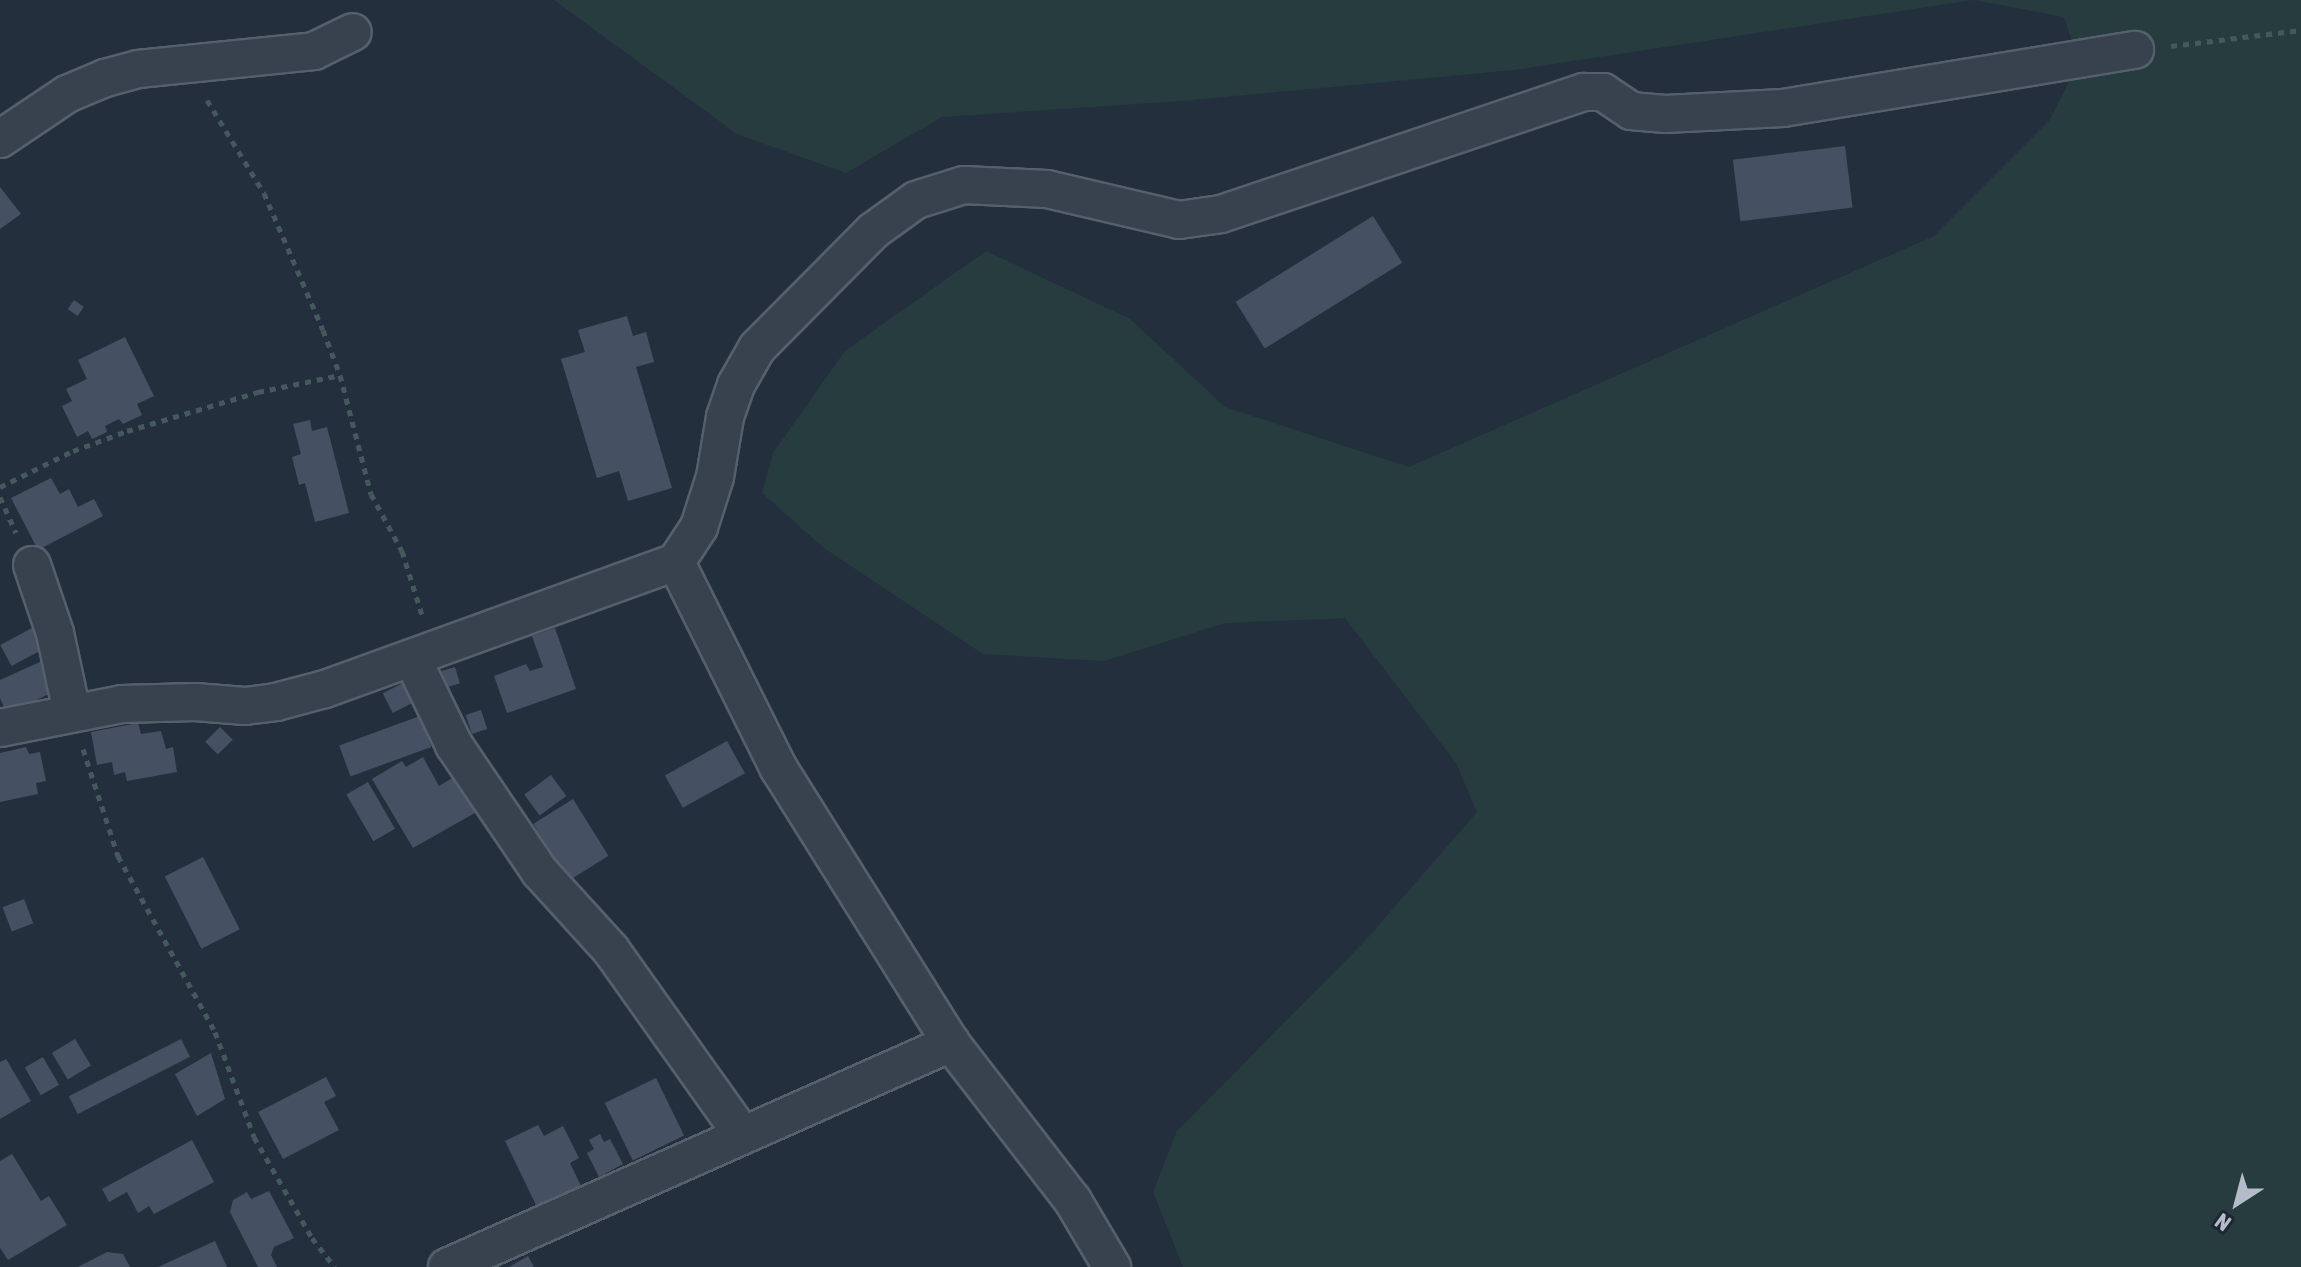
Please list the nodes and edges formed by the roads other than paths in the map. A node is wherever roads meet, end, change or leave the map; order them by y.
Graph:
1 (353, 32) dead end
2 (2135, 50) road end
3 (0, 139) edge
4 (676, 562) junction
5 (32, 565) dead end
6 (422, 654) junction
7 (72, 712) junction
8 (0, 728) edge
9 (951, 1043) junction
10 (741, 1133) junction
11 (447, 1267) edge
12 (1112, 1267) edge

1 - 3 street
2 - 4 street
4 - 6 street
4 - 9 street
5 - 7 street
6 - 7 street
6 - 10 street
7 - 8 street
9 - 10 street
9 - 12 street
10 - 11 street

